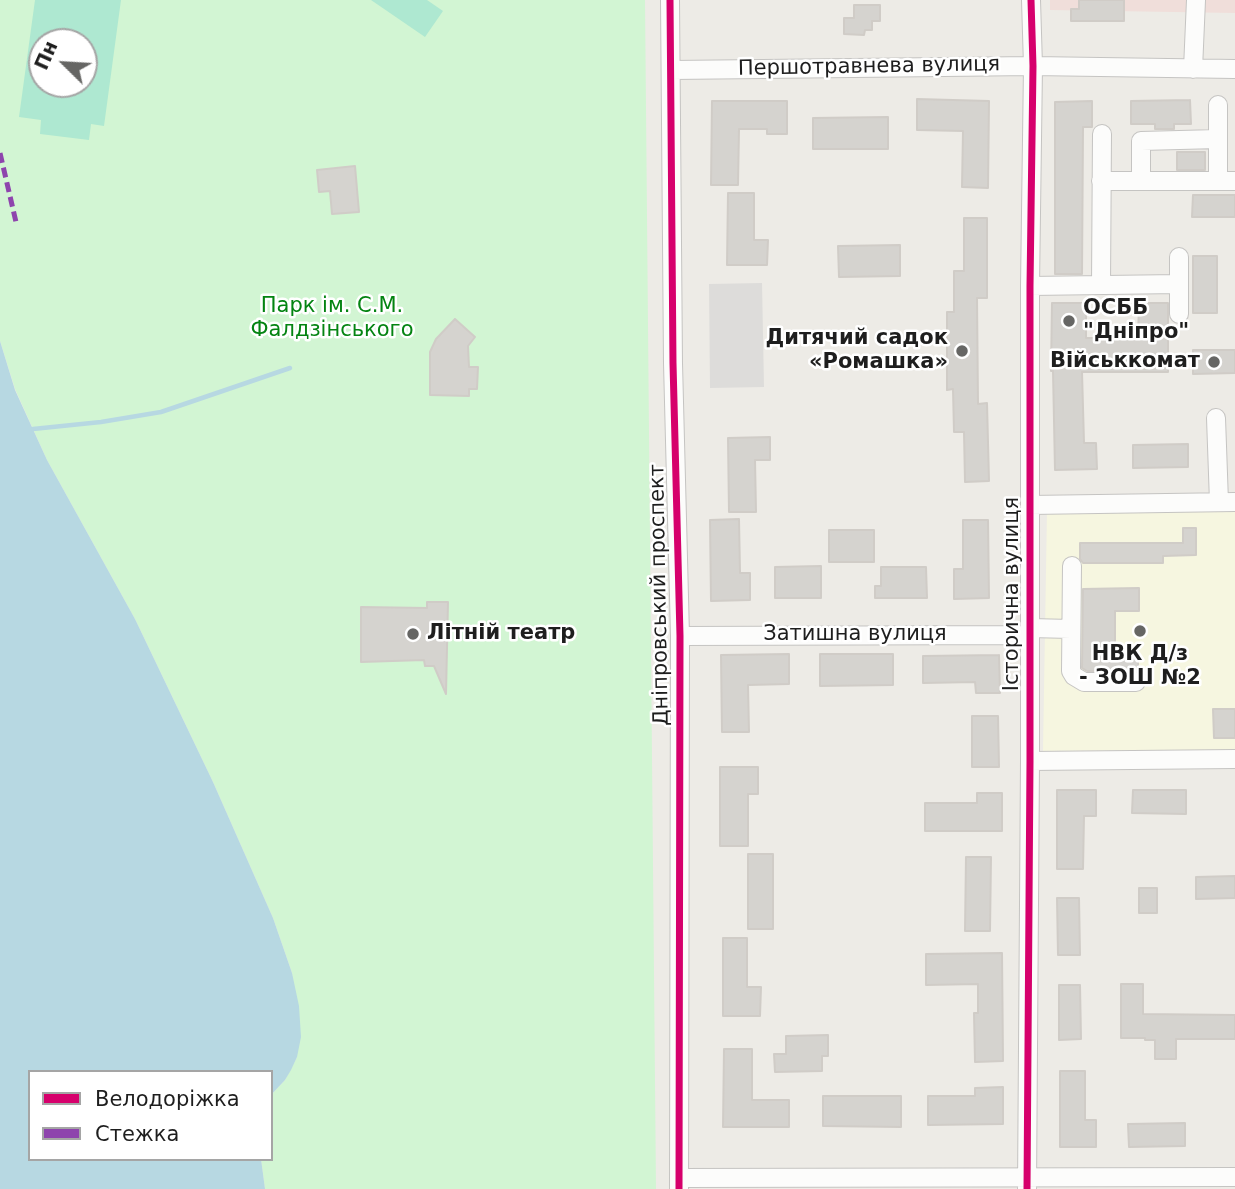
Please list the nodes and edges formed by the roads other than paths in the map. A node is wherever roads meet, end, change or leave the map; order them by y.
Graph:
1 (670, 0) edge
2 (1031, 0) edge
3 (1196, 0) edge
4 (1033, 66) junction
5 (1193, 69) junction
6 (1235, 69) edge
7 (672, 70) junction
8 (1218, 104) dead end
9 (1102, 134) dead end
10 (1218, 139) junction
11 (1101, 181) junction
12 (1141, 181) junction
13 (1226, 181) edge
14 (1179, 257) dead end
15 (1179, 284) junction
16 (1101, 285) junction
17 (1030, 286) junction
18 (1179, 314) dead end
19 (1216, 418) dead end
20 (1227, 502) edge
21 (1030, 505) junction
22 (1072, 566) dead end
23 (1071, 629) junction
24 (1030, 632) junction
25 (680, 636) junction
26 (1136, 682) dead end
27 (1235, 758) edge
28 (1030, 761) junction
29 (1235, 1177) edge
30 (768, 1183) edge
31 (1027, 1183) edge
32 (679, 1184) edge

1 - 7 street, Дніпровський проспект
2 - 4 street, Історична вулиця
3 - 5 street
4 - 5 street, Першотравнева вулиця
4 - 7 street, Першотравнева вулиця
4 - 17 street, Історична вулиця
5 - 6 street, Першотравнева вулиця
7 - 25 street, Дніпровський проспект
8 - 10 street
9 - 11 street
10 - 12 street
10 - 13 street
11 - 12 street
11 - 16 street
12 - 13 street
14 - 15 street
15 - 16 street
15 - 18 street
16 - 17 street
17 - 21 street, Історична вулиця
19 - 20 street
20 - 21 street
21 - 24 street, Історична вулиця
22 - 23 street
23 - 24 street, Затишна вулиця
23 - 26 street
24 - 25 street, Затишна вулиця
24 - 28 street, Історична вулиця
25 - 32 street, Дніпровський проспект
27 - 28 street
28 - 31 street, Історична вулиця
29 - 31 street
30 - 31 street
30 - 32 street

